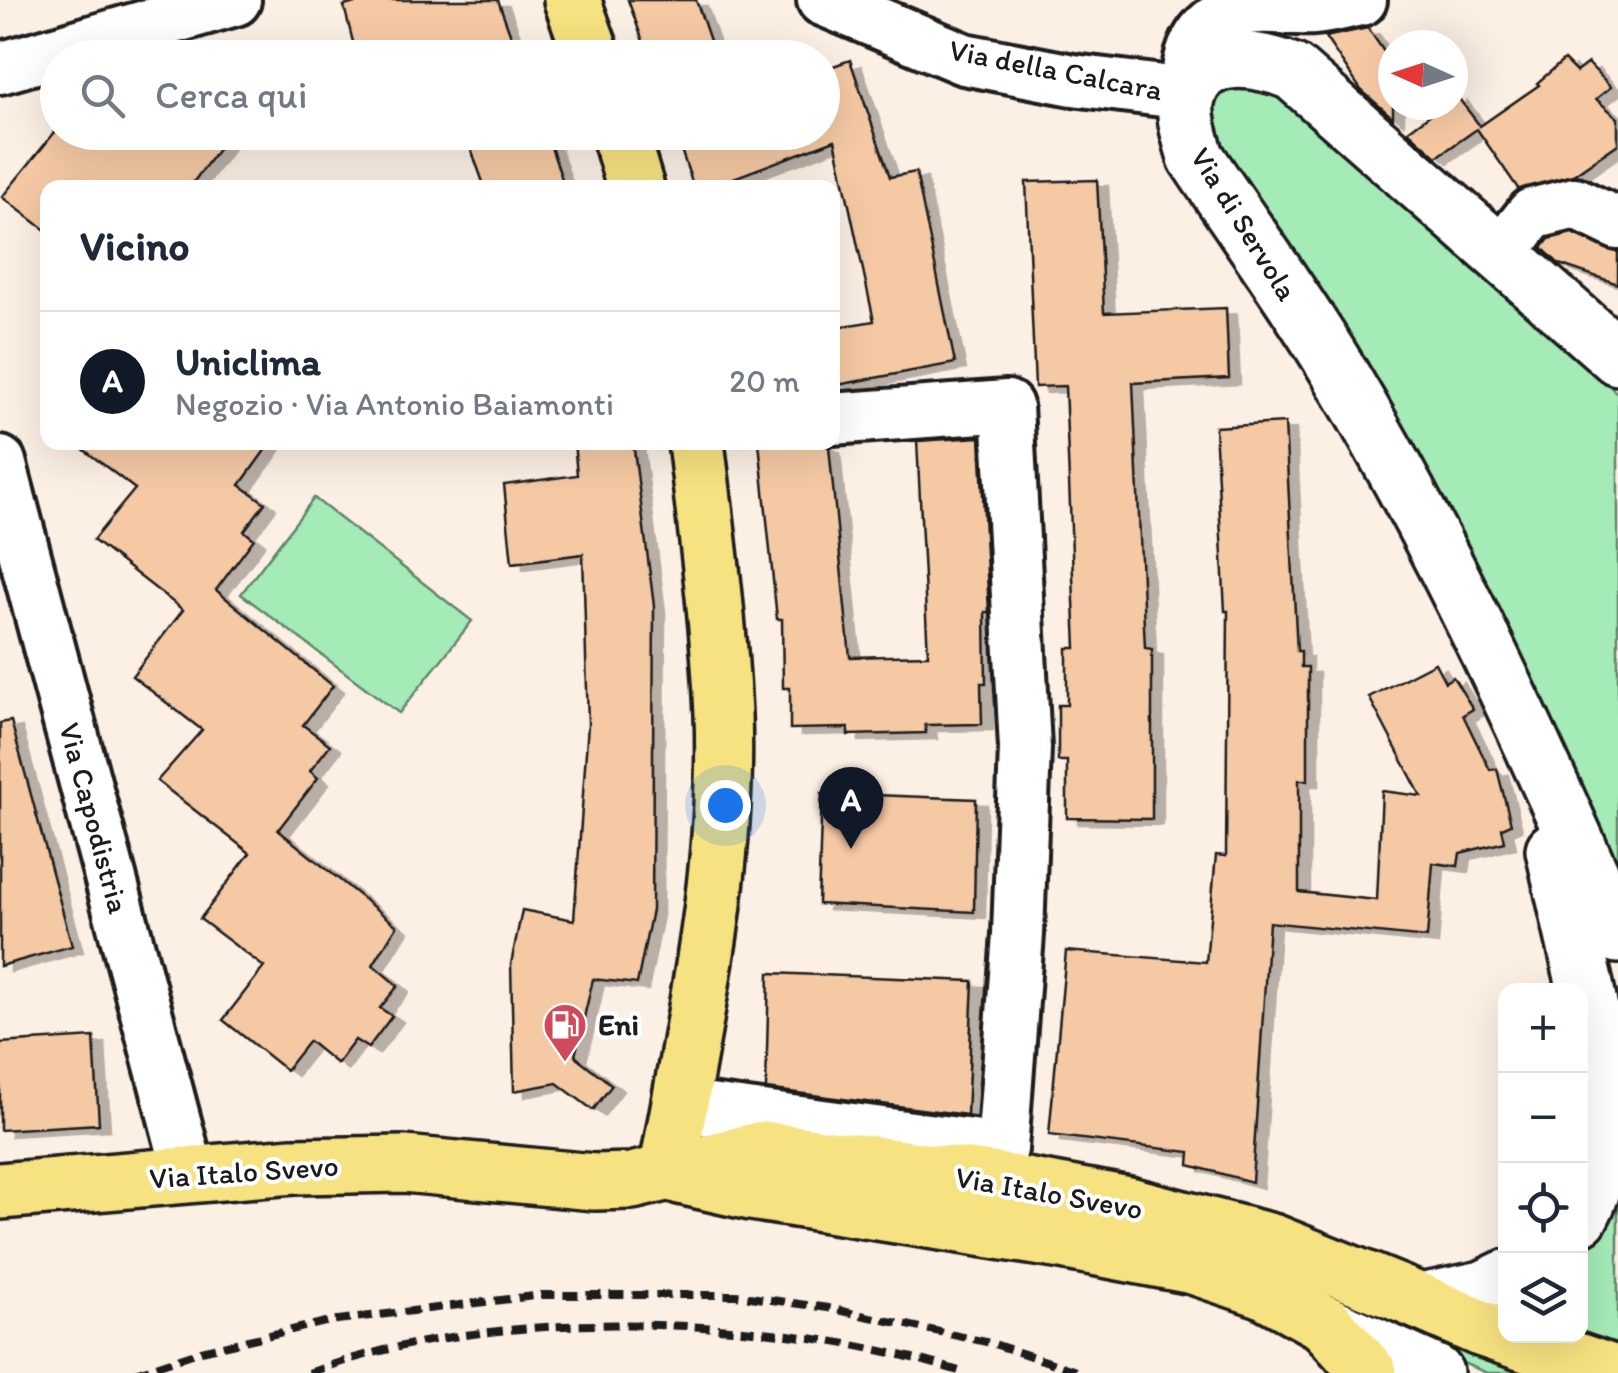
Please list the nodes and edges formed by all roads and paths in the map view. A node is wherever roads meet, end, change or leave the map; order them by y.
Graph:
1 (572, 0) edge
2 (823, 0) edge
3 (1361, 0) edge
4 (213, 3) edge
5 (92, 40) edge
6 (586, 40) edge
7 (40, 56) edge
8 (0, 68) edge
9 (1188, 94) junction
10 (624, 150) edge
11 (634, 180) edge
12 (1618, 224) edge
13 (1502, 252) junction
14 (1618, 357) edge
15 (840, 417) edge
16 (697, 450) edge
17 (0, 462) edge
18 (1526, 730) junction
19 (1618, 935) edge
20 (679, 1106) junction
21 (667, 1173) junction
22 (189, 1174) junction
23 (0, 1191) edge
24 (1588, 1200) edge
25 (1498, 1281) edge
26 (1421, 1302) junction
27 (1326, 1324) junction
28 (1369, 1373) edge
29 (1436, 1373) edge
30 (1612, 1373) edge

1 - 6 main road
2 - 9 street, Via della Calcara
3 - 9 street, Via della Calcara
4 - 5 street
7 - 8 street
9 - 13 main road
9 - 18 main road, Via di Servola
10 - 11 main road
12 - 13 street
13 - 14 main road
15 - 20 street
16 - 20 main road
17 - 22 street, Via Capodistria
18 - 19 main road, Via di Servola
18 - 24 main road, Via di Servola
20 - 21 main road
21 - 22 main road, Via Italo Svevo
21 - 26 main road, Via Italo Svevo
21 - 27 main road, Via Italo Svevo
22 - 23 main road, Via Italo Svevo
25 - 26 main road
26 - 30 main road, Via Italo Svevo
27 - 28 main road, Via Italo Svevo
27 - 29 main road

